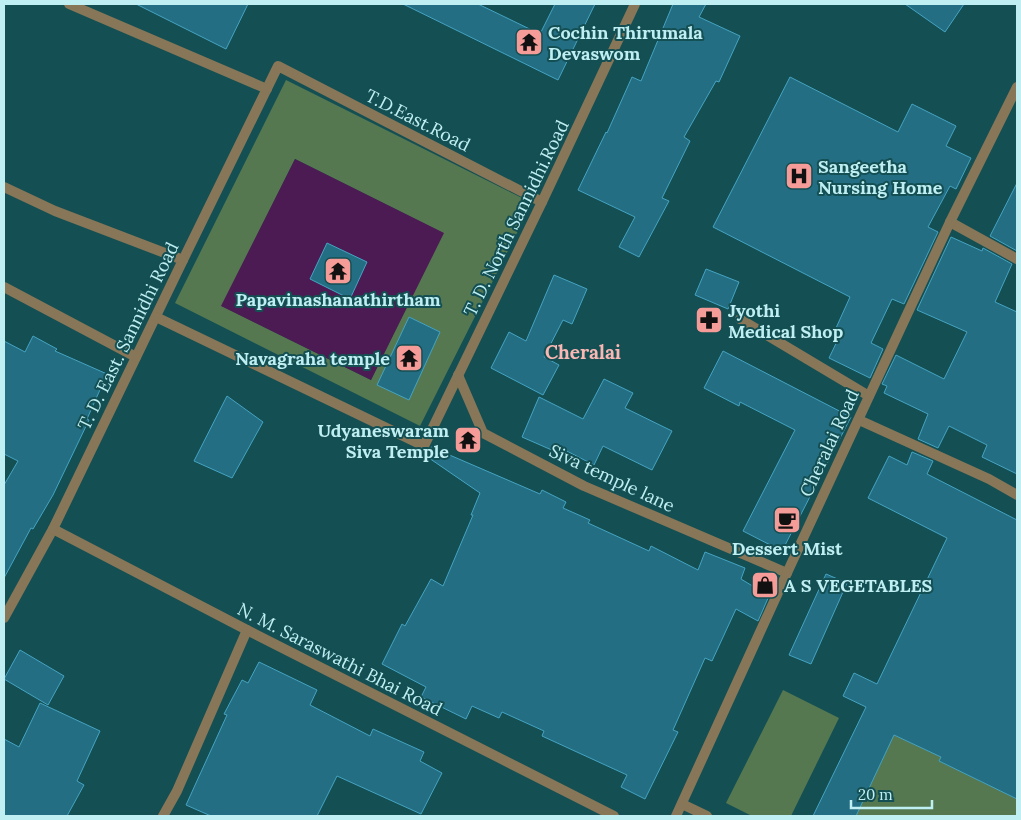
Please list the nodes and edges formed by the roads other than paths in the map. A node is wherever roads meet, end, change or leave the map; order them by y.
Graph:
1 (69, 4) edge
2 (635, 4) edge
3 (278, 66) joint
4 (1017, 87) edge
5 (267, 89) junction
6 (4, 187) edge
7 (542, 202) junction
8 (950, 222) junction
9 (1017, 259) edge
10 (183, 260) junction
11 (4, 287) edge
12 (156, 317) junction
13 (740, 319) dead end
14 (136, 357) junction
15 (458, 375) junction
16 (869, 396) junction
17 (859, 420) junction
18 (1017, 495) edge
19 (52, 528) junction
20 (786, 573) junction
21 (4, 618) edge
22 (247, 630) junction
23 (682, 804) junction
24 (163, 816) edge
25 (614, 816) edge
26 (676, 816) edge
27 (707, 816) edge

1 - 5 street
2 - 7 street, T. D. North Sannidhi.Road
3 - 5 street, T. D. East. Sannidhi Road
3 - 7 street, T.D.East.Road
4 - 8 street, Cheralai Road
5 - 10 street, T. D. East. Sannidhi Road
6 - 10 street
7 - 15 street, T. D. North Sannidhi.Road
8 - 9 street
8 - 16 street, Cheralai Road
10 - 12 street, T. D. East. Sannidhi Road
11 - 14 street
12 - 14 street, T. D. East. Sannidhi Road
12 - 15 street, T. D. North Sannidhi.Road
13 - 16 street
14 - 19 street, T. D. East. Sannidhi Road
15 - 20 street, Siva temple lane
16 - 17 street, Cheralai Road
17 - 18 street
17 - 20 street, Cheralai Road
19 - 21 street, T. D. East. Sannidhi Road
19 - 22 street, N. M. Saraswathi Bhai Road
20 - 23 street, Cheralai Road
22 - 24 street
22 - 25 street, N. M. Saraswathi Bhai Road
23 - 26 street, Cheralai Road
23 - 27 street

